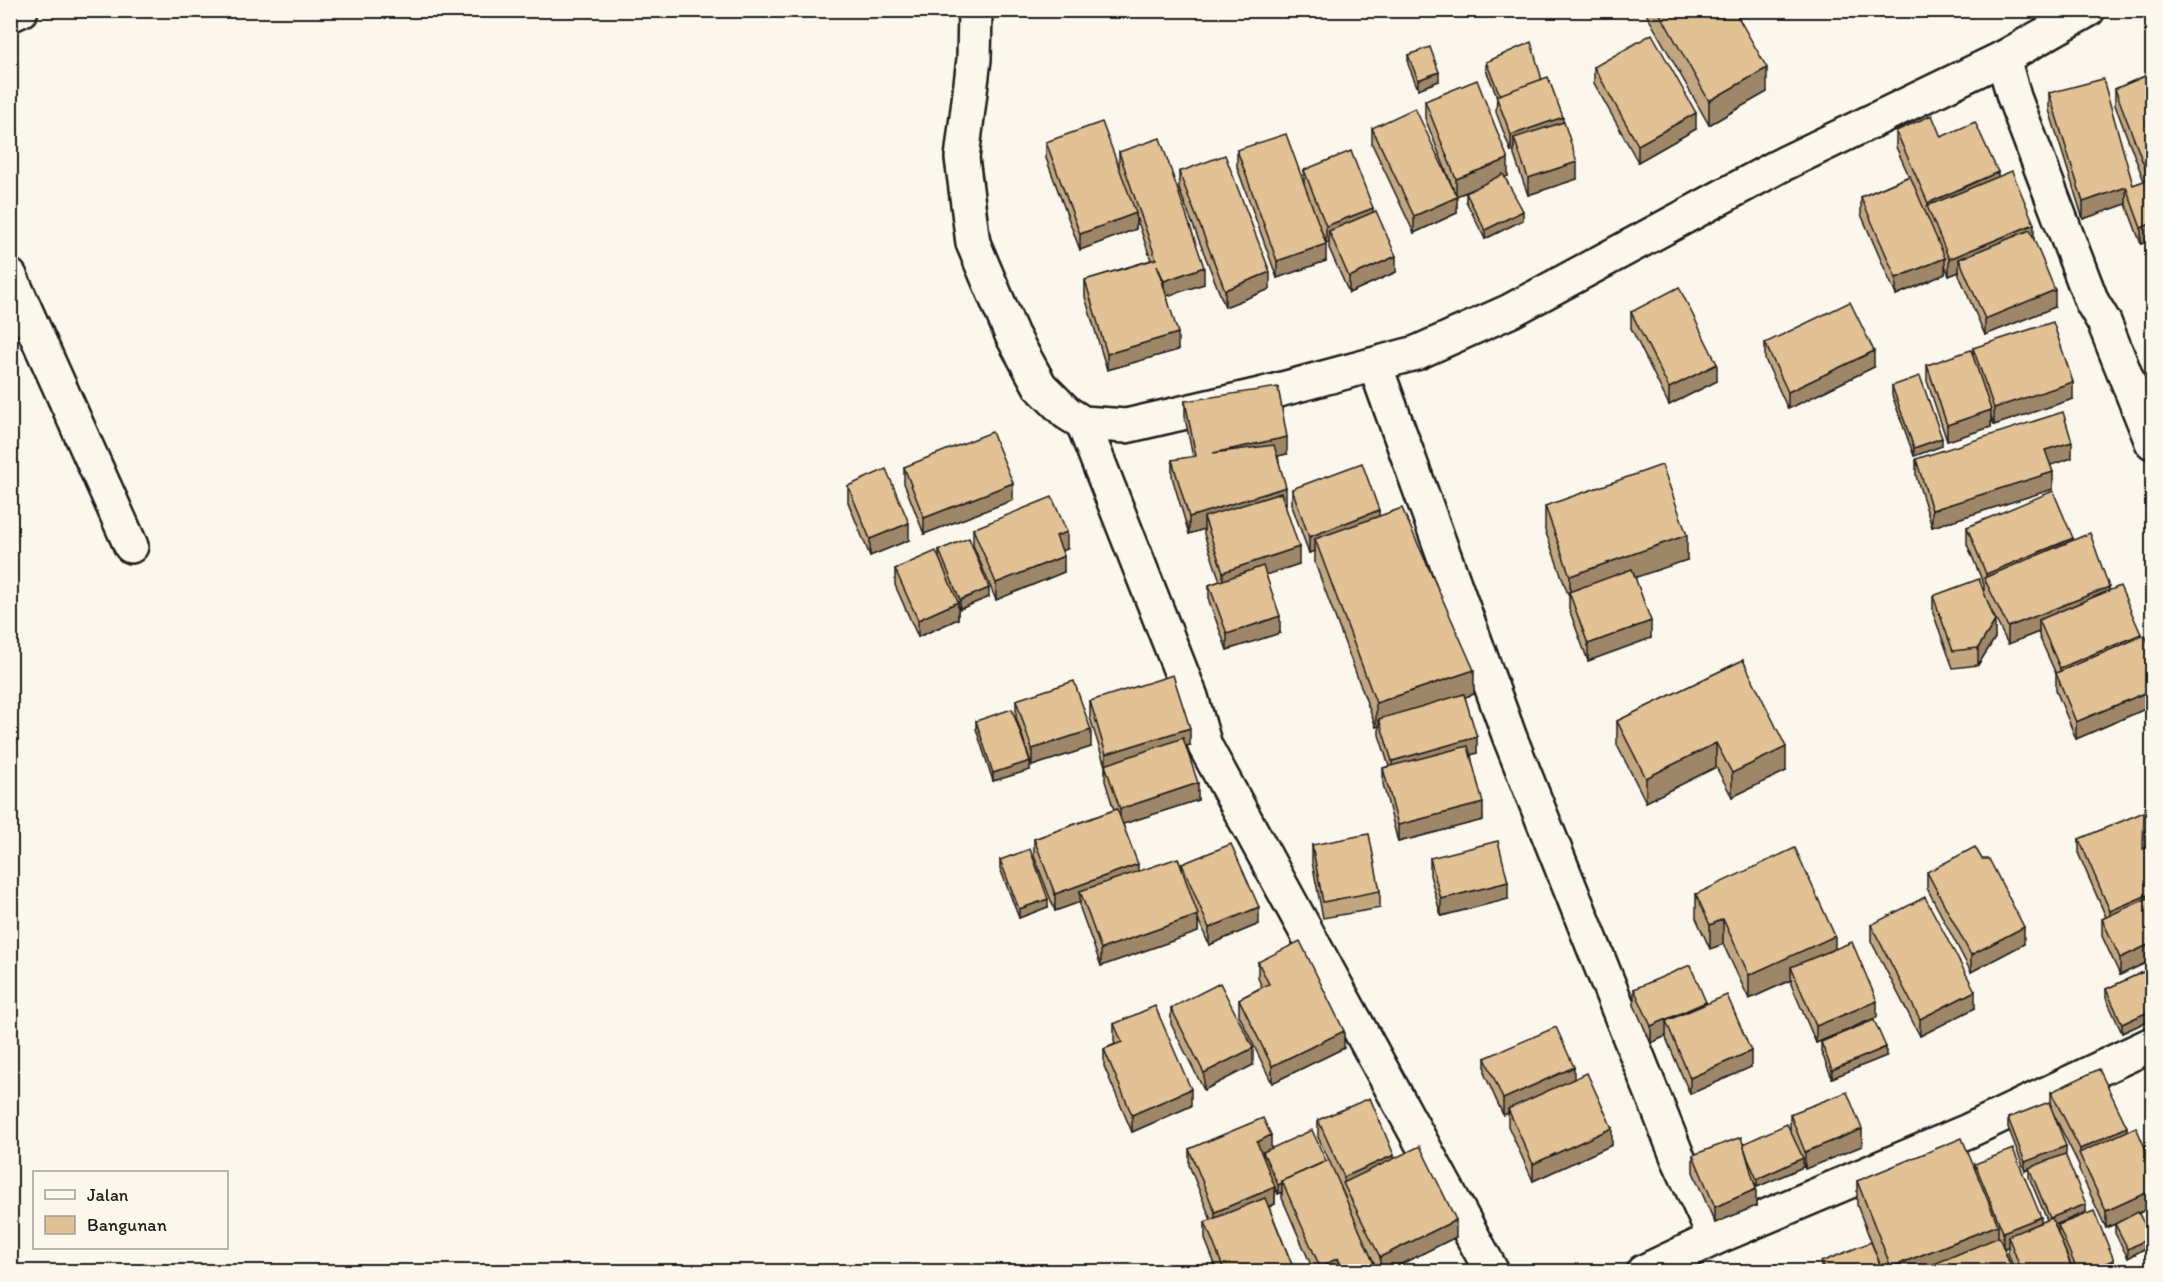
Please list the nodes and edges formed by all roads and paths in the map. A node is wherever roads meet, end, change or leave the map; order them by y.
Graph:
1 (21, 10) edge
2 (975, 10) edge
3 (2088, 10) edge
4 (10, 15) edge
5 (2003, 58) junction
6 (10, 276) edge
7 (1375, 364) junction
8 (1083, 423) junction
9 (2152, 442) edge
10 (131, 546) dead end
11 (2152, 1044) edge
12 (1715, 1238) junction
13 (1492, 1272) edge
14 (1643, 1272) edge

1 - 4 street
2 - 8 street
3 - 5 street
5 - 7 street
5 - 9 street
6 - 10 street
7 - 8 street
7 - 12 street
8 - 13 street
11 - 12 street
12 - 14 street

